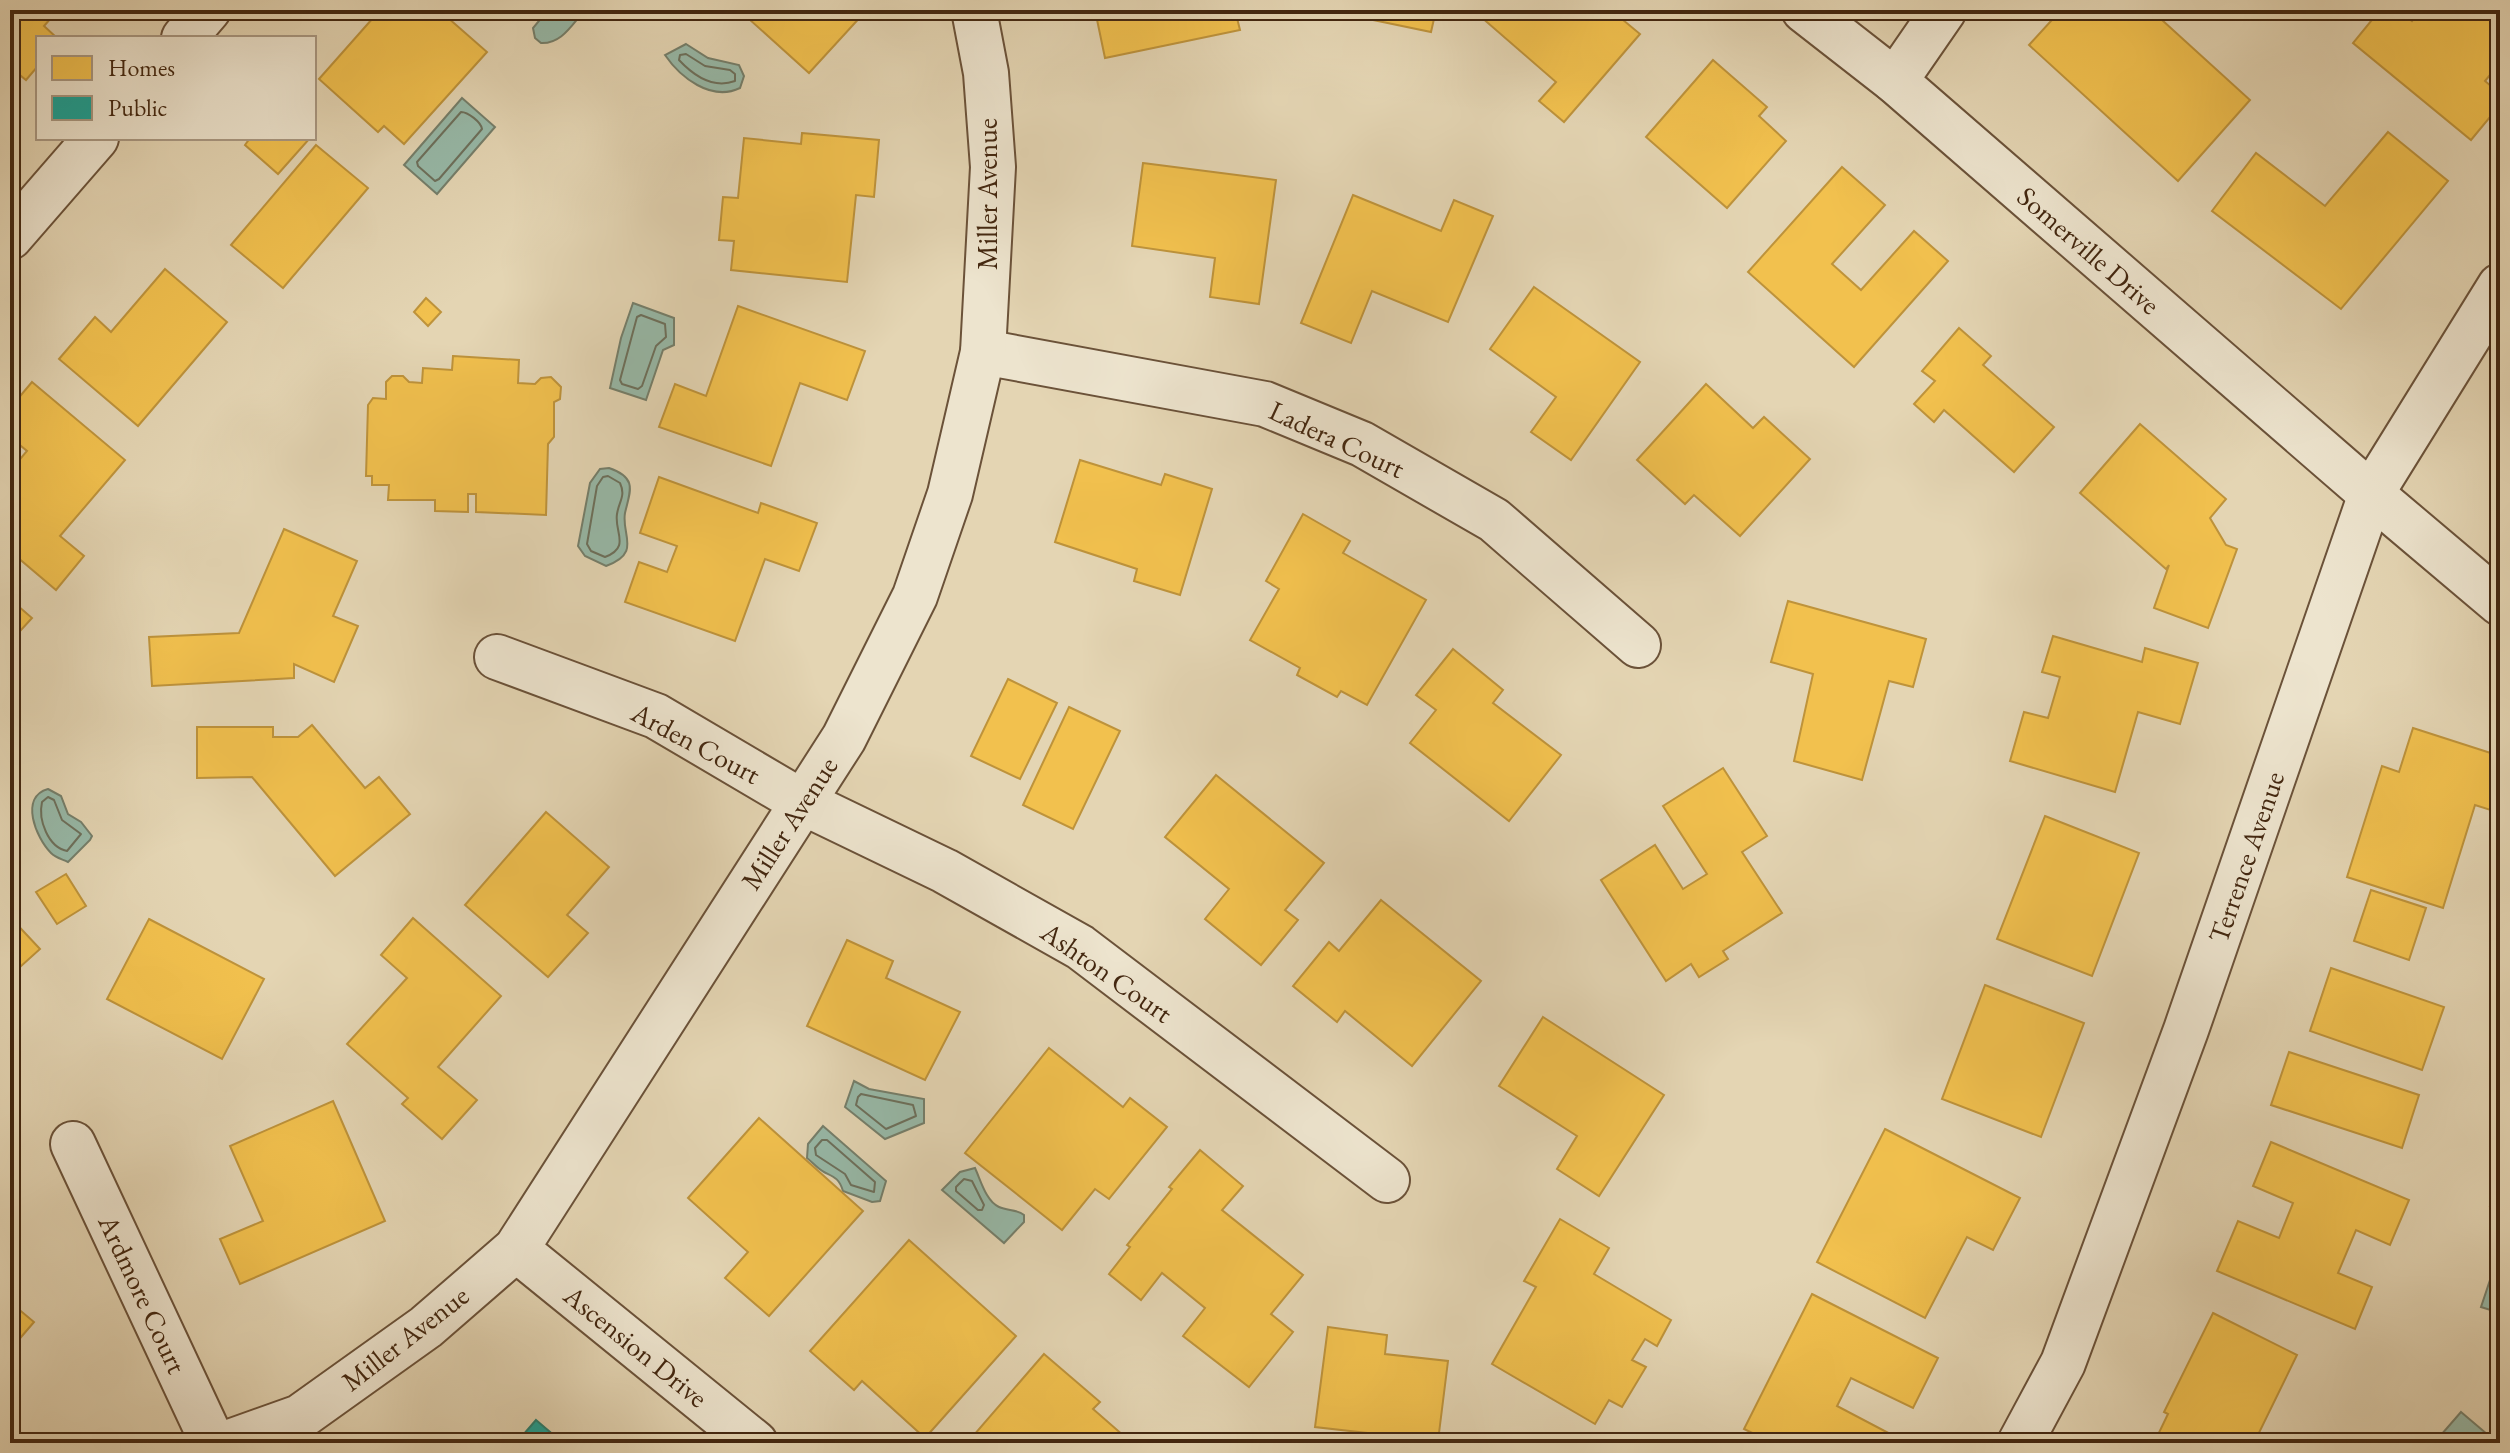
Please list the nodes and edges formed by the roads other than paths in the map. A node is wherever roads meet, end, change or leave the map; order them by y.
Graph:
1 (208, 10) edge
2 (974, 10) edge
3 (1804, 10) edge
4 (1944, 10) edge
5 (186, 36) edge
6 (1895, 81) junction
7 (94, 140) edge
8 (10, 237) edge
9 (2500, 286) edge
10 (983, 352) junction
11 (2371, 494) junction
12 (2500, 603) edge
13 (1638, 645) dead end
14 (497, 657) dead end
15 (802, 802) junction
16 (73, 1144) dead end
17 (1387, 1180) dead end
18 (516, 1249) junction
19 (213, 1443) edge
20 (227, 1443) edge
21 (755, 1443) edge
22 (2020, 1443) edge

1 - 5 street
2 - 10 street, Miller Avenue
3 - 6 street, Somerville Drive
4 - 6 street
6 - 11 street, Somerville Drive
7 - 8 street
9 - 11 street, Terrence Avenue
10 - 13 street, Ladera Court
10 - 15 street, Miller Avenue
11 - 12 street, Somerville Drive
11 - 22 street, Terrence Avenue
14 - 15 street, Arden Court
15 - 17 street, Ashton Court
15 - 18 street, Miller Avenue
16 - 19 street, Ardmore Court
18 - 20 street, Miller Avenue
18 - 21 street, Ascension Drive

